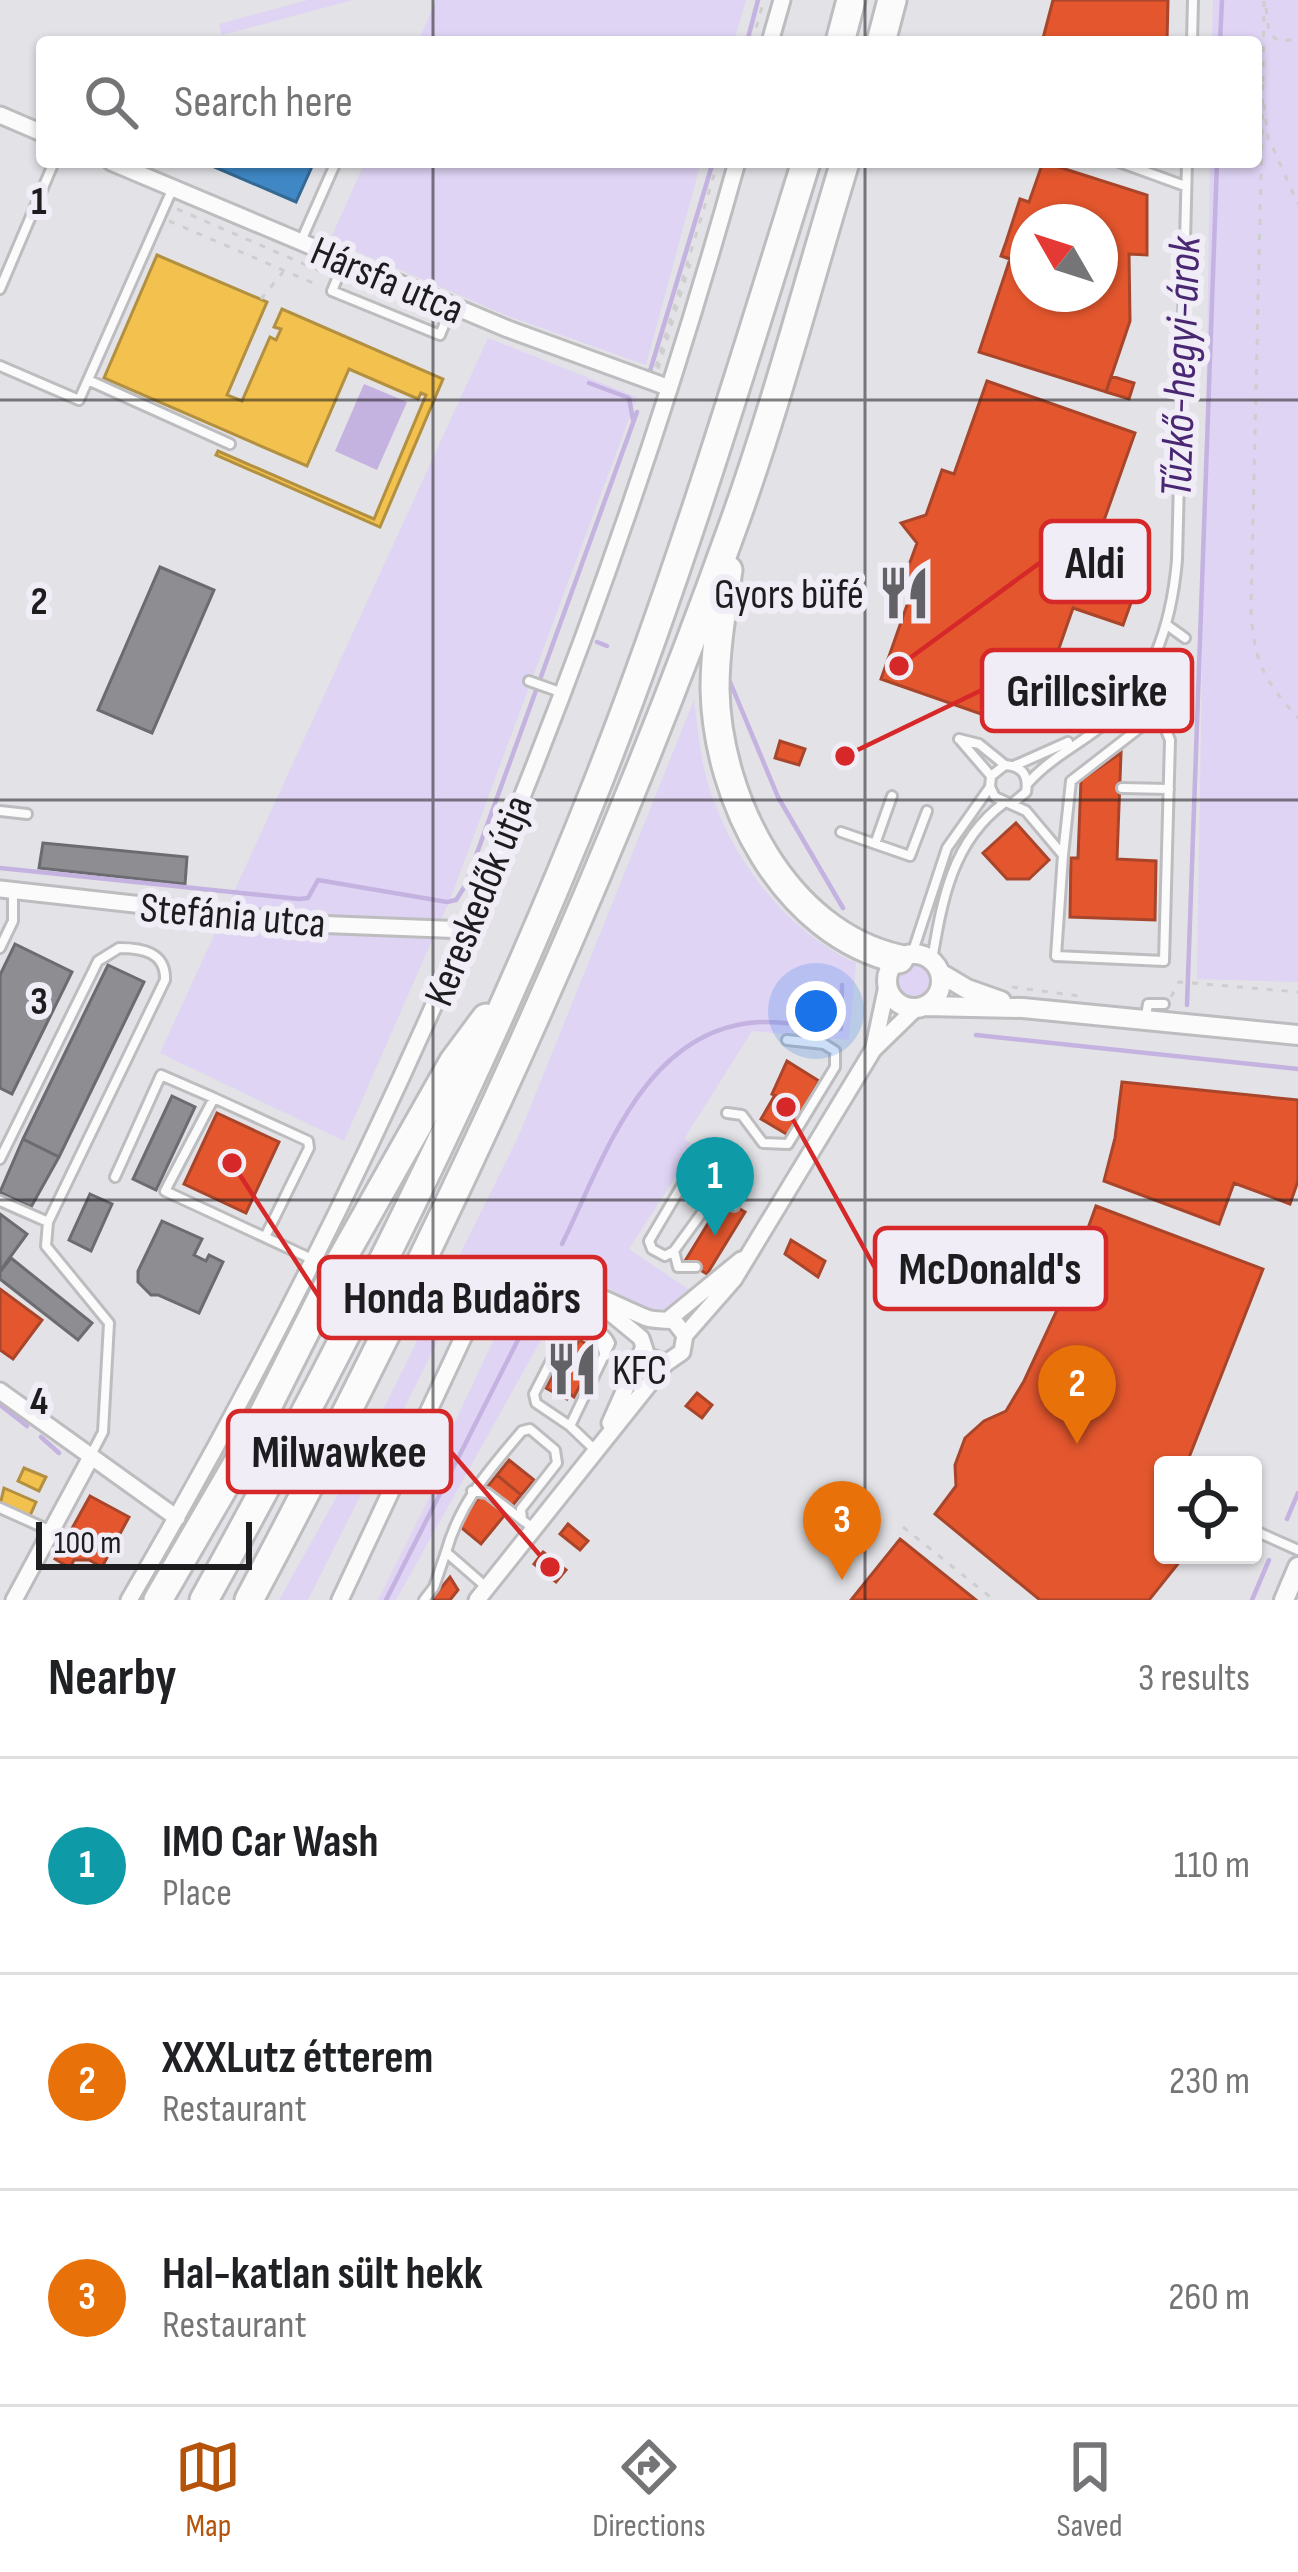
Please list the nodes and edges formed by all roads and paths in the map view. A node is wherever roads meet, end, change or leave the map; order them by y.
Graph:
1 (764, 0) edge
2 (782, 0) edge
3 (851, 0) edge
4 (892, 0) edge
5 (1193, 0) edge
6 (1264, 0) edge
7 (754, 36) edge
8 (772, 36) edge
9 (842, 36) edge
10 (883, 36) edge
11 (1192, 36) edge
12 (1298, 38) edge
13 (1263, 84) junction
14 (0, 115) edge
15 (1262, 124) edge
16 (36, 130) edge
17 (51, 168) edge
18 (122, 168) edge
19 (333, 168) edge
20 (717, 168) edge
21 (735, 168) edge
22 (804, 168) edge
23 (843, 168) edge
24 (1136, 168) edge
25 (1186, 168) edge
26 (1261, 168) edge
27 (1186, 186) junction
28 (171, 194) junction
29 (1298, 204) edge
30 (160, 218) junction
31 (301, 242) junction
32 (342, 265) junction
33 (284, 271) junction
34 (0, 289) edge
35 (332, 291) junction
36 (261, 299) dead end
37 (452, 306) junction
38 (0, 366) edge
39 (88, 380) junction
40 (650, 381) junction
41 (668, 387) junction
42 (230, 444) dead end
43 (734, 522) junction
44 (1167, 625) junction
45 (1185, 638) dead end
46 (529, 682) dead end
47 (553, 690) junction
48 (1298, 718) edge
49 (1081, 738) junction
50 (1010, 765) junction
51 (991, 776) junction
52 (1028, 783) junction
53 (990, 787) junction
54 (1122, 788) dead end
55 (1168, 789) junction
56 (892, 796) dead end
57 (1013, 802) junction
58 (0, 811) edge
59 (927, 811) dead end
60 (27, 814) dead end
61 (841, 832) dead end
62 (875, 844) junction
63 (1063, 854) junction
64 (6, 890) edge
65 (467, 930) junction
66 (0, 948) edge
67 (905, 956) junction
68 (936, 966) junction
69 (517, 976) junction
70 (887, 986) junction
71 (1013, 988) dead end
72 (1298, 992) edge
73 (1081, 996) dead end
74 (1164, 1004) joint
75 (920, 1007) junction
76 (1023, 1008) junction
77 (1146, 1020) junction
78 (1298, 1035) edge
79 (787, 1040) dead end
80 (874, 1050) junction
81 (214, 1098) junction
82 (727, 1113) dead end
83 (716, 1145) dead end
84 (0, 1159) edge
85 (741, 1160) dead end
86 (115, 1177) dead end
87 (724, 1182) junction
88 (0, 1201) edge
89 (734, 1206) dead end
90 (48, 1222) junction
91 (265, 1237) junction
92 (752, 1250) junction
93 (674, 1251) junction
94 (327, 1262) junction
95 (696, 1268) dead end
96 (573, 1284) junction
97 (661, 1320) junction
98 (685, 1335) junction
99 (642, 1344) junction
100 (666, 1363) junction
101 (0, 1391) edge
102 (570, 1426) junction
103 (598, 1446) junction
104 (91, 1456) junction
105 (471, 1491) junction
106 (0, 1508) edge
107 (177, 1518) junction
108 (528, 1524) junction
109 (903, 1527) dead end
110 (51, 1531) junction
111 (1262, 1534) edge
112 (1298, 1550) edge
113 (446, 1552) junction
114 (1298, 1567) edge
115 (482, 1594) edge
116 (14, 1600) edge
117 (129, 1600) edge
118 (158, 1600) edge
119 (203, 1600) edge
120 (249, 1600) edge
121 (340, 1600) edge
122 (424, 1600) edge
123 (994, 1600) edge
124 (1284, 1600) edge

1 - 7 path
2 - 8 street
3 - 9 highway
4 - 10 highway
5 - 11 lane
6 - 12 path
6 - 13 path
13 - 15 path
13 - 29 path
14 - 16 street
17 - 34 lane
18 - 28 street, Hársfa utca
19 - 31 lane
20 - 40 path
21 - 41 street, Kereskedők útja
22 - 69 highway
23 - 43 highway
24 - 27 lane
25 - 27 lane
26 - 48 path
27 - 44 lane
28 - 30 lane
28 - 31 street, Hársfa utca
28 - 32 path
30 - 33 path
30 - 39 lane
31 - 32 street, Hársfa utca
32 - 35 lane
32 - 37 street, Hársfa utca
33 - 35 path
33 - 36 path
35 - 37 lane
37 - 40 street, Hársfa utca
38 - 39 lane
39 - 42 lane
40 - 41 street, Hársfa utca
41 - 47 street, Kereskedők útja
43 - 67 highway
43 - 120 highway
44 - 45 lane
44 - 49 lane
46 - 47 lane
47 - 65 street, Kereskedők útja
49 - 50 lane
49 - 52 lane
50 - 51 lane
50 - 51 lane
50 - 52 lane
51 - 53 lane
52 - 57 lane
53 - 57 lane
53 - 67 lane
54 - 55 lane
55 - 63 lane
55 - 63 lane
56 - 62 lane
57 - 63 lane
57 - 68 lane
58 - 60 lane
59 - 62 lane
61 - 62 lane
64 - 65 street, Stefánia utca
64 - 66 lane
65 - 94 street, Kereskedők útja
67 - 68 street
67 - 70 street
68 - 75 street
68 - 76 street
69 - 94 highway
69 - 119 highway
70 - 75 street
70 - 80 street
71 - 73 path
72 - 74 path
74 - 77 lane
75 - 76 street
75 - 80 street
76 - 77 street
77 - 78 street
79 - 82 lane
80 - 92 street
81 - 86 lane
81 - 91 lane
81 - 91 lane
83 - 93 lane
84 - 90 lane
85 - 87 lane
87 - 89 lane
87 - 93 lane
88 - 90 lane
90 - 104 lane
91 - 94 lane
92 - 97 street
92 - 98 street
93 - 95 lane
94 - 107 street, Kereskedők útja
94 - 118 highway
96 - 97 street
96 - 99 street
96 - 121 street
97 - 98 street
97 - 99 street
98 - 100 street
99 - 100 street
99 - 103 street
100 - 103 street
101 - 104 street
102 - 102 lane
102 - 103 lane
103 - 108 street
104 - 107 street
104 - 110 street
105 - 108 lane
105 - 108 lane
105 - 113 lane
106 - 110 lane
107 - 117 street, Kereskedők útja
108 - 115 street
109 - 123 path
110 - 116 street
111 - 112 lane
113 - 115 lane
113 - 122 lane
114 - 124 street

